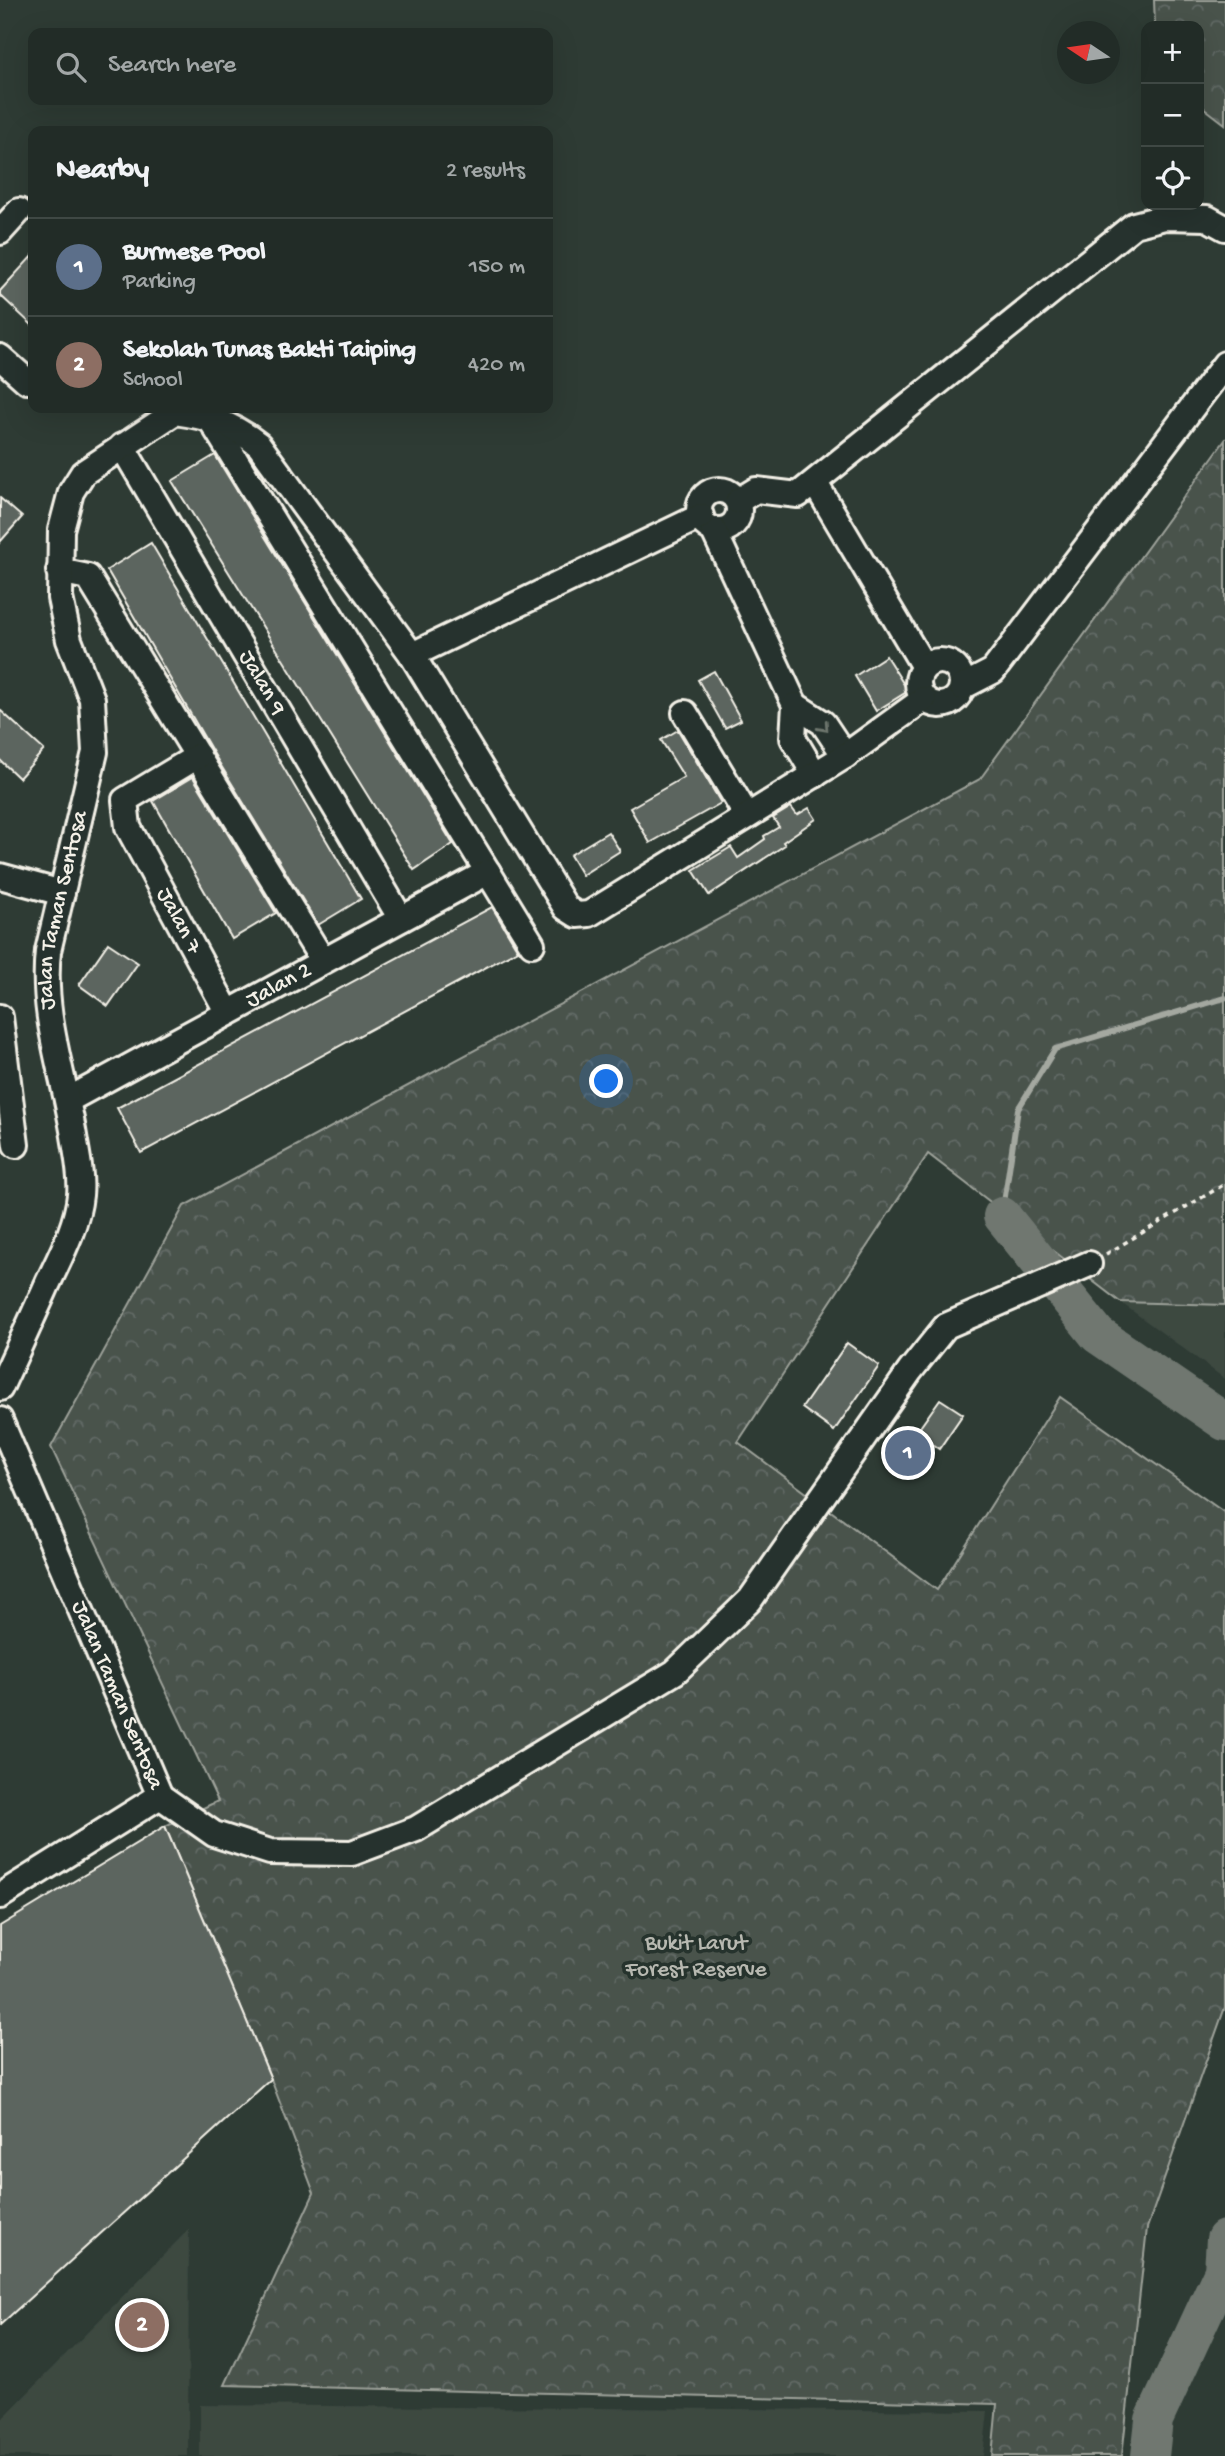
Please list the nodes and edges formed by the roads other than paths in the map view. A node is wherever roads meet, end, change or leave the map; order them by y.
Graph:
1 (19, 211) dead end
2 (1225, 228) edge
3 (0, 232) edge
4 (0, 357) edge
5 (1225, 365) edge
6 (27, 381) dead end
7 (172, 413) edge
8 (191, 413) edge
9 (209, 417) junction
10 (122, 446) junction
11 (815, 483) junction
12 (738, 501) junction
13 (707, 523) junction
14 (59, 571) junction
15 (412, 655) junction
16 (924, 667) junction
17 (962, 687) junction
18 (924, 699) junction
19 (795, 705) junction
20 (685, 713) dead end
21 (198, 756) junction
22 (845, 756) junction
23 (815, 775) junction
24 (747, 816) junction
25 (488, 872) junction
26 (0, 876) edge
27 (62, 892) junction
28 (401, 919) junction
29 (532, 944) dead end
30 (323, 961) junction
31 (228, 1013) junction
32 (0, 1017) edge
33 (68, 1100) junction
34 (8, 1138) edge
35 (1089, 1264) road end
36 (0, 1388) edge
37 (0, 1420) edge
38 (160, 1796) junction
39 (0, 1896) edge

1 - 3 street
2 - 11 street
4 - 6 street
5 - 17 street
7 - 10 street, Jalan Taman Sentosa
8 - 9 street
9 - 15 street
9 - 25 street
10 - 14 street, Jalan Taman Sentosa
10 - 28 street, Jalan 9
11 - 12 street
11 - 16 street
12 - 13 street
12 - 13 street
13 - 15 street
13 - 19 street
14 - 21 street
14 - 27 street, Jalan Taman Sentosa
15 - 24 street
16 - 17 street
16 - 18 street
17 - 18 street
18 - 22 street
19 -> 22 street
19 - 23 street
20 - 24 street
21 - 30 street
21 - 31 street, Jalan 7
22 - 23 street
23 - 24 street
25 - 28 street, Jalan 2
25 - 29 street
26 - 27 street
27 - 33 street, Jalan Taman Sentosa
28 - 30 street, Jalan 2
30 - 31 street, Jalan 2
31 - 33 street, Jalan 2
32 - 34 street
33 - 36 street, Jalan Taman Sentosa
35 - 38 street
37 - 38 street, Jalan Taman Sentosa
38 - 39 street, Jalan Taman Sentosa

